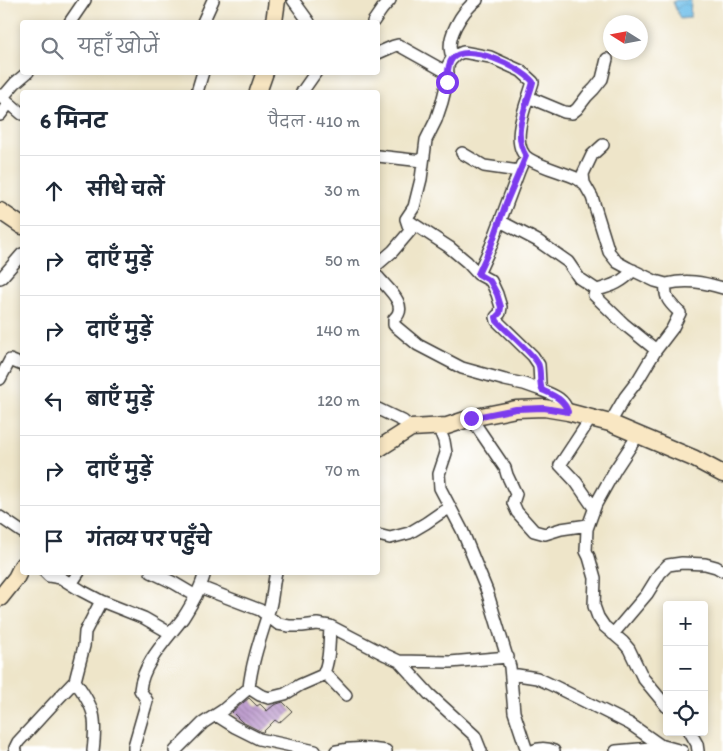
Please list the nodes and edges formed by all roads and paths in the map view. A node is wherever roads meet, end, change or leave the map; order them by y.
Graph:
1 (86, 0) edge
2 (213, 0) edge
3 (277, 0) edge
4 (293, 0) edge
5 (390, 0) edge
6 (472, 1) edge
7 (71, 20) edge
8 (204, 20) edge
9 (274, 20) edge
10 (308, 20) edge
11 (375, 20) edge
12 (380, 52) edge
13 (453, 58) junction
14 (607, 60) edge
15 (448, 73) junction
16 (24, 75) edge
17 (202, 75) edge
18 (264, 75) edge
19 (314, 75) edge
20 (197, 90) edge
21 (259, 90) edge
22 (303, 90) edge
23 (528, 97) junction
24 (4, 99) edge
25 (20, 112) edge
26 (0, 115) edge
27 (603, 145) dead end
28 (462, 154) dead end
29 (380, 156) edge
30 (526, 156) junction
31 (422, 160) junction
32 (519, 171) junction
33 (584, 183) junction
34 (0, 211) edge
35 (406, 219) junction
36 (500, 221) junction
37 (20, 225) edge
38 (20, 256) edge
39 (380, 262) edge
40 (633, 270) junction
41 (478, 274) junction
42 (0, 278) edge
43 (380, 280) edge
44 (666, 284) junction
45 (723, 288) edge
46 (598, 290) junction
47 (656, 350) junction
48 (0, 353) edge
49 (10, 360) junction
50 (20, 364) edge
51 (0, 380) edge
52 (542, 390) junction
53 (380, 410) edge
54 (568, 412) junction
55 (471, 418) junction
56 (591, 418) junction
57 (610, 423) junction
58 (438, 426) junction
59 (411, 428) junction
60 (638, 434) junction
61 (380, 448) edge
62 (723, 474) edge
63 (450, 508) junction
64 (594, 508) junction
65 (0, 517) edge
66 (588, 525) junction
67 (20, 531) edge
68 (380, 536) edge
69 (20, 570) edge
70 (723, 572) edge
71 (48, 575) edge
72 (77, 575) edge
73 (157, 575) edge
74 (204, 575) edge
75 (275, 575) edge
76 (70, 584) junction
77 (198, 591) junction
78 (0, 598) edge
79 (101, 601) junction
80 (266, 615) junction
81 (330, 626) junction
82 (170, 633) junction
83 (614, 634) junction
84 (508, 657) junction
85 (399, 661) junction
86 (324, 672) junction
87 (511, 674) junction
88 (75, 681) junction
89 (249, 688) junction
90 (346, 695) dead end
91 (663, 702) edge
92 (216, 715) junction
93 (692, 736) edge
94 (660, 748) edge
95 (16, 751) edge
96 (93, 751) edge
97 (134, 751) edge
98 (175, 751) edge
99 (315, 751) edge
100 (336, 751) edge
101 (386, 751) edge
102 (481, 751) edge
103 (527, 751) edge
104 (532, 751) edge
105 (554, 751) edge
106 (616, 751) edge
107 (682, 751) edge
108 (698, 751) edge

1 - 7 street
2 - 8 street
3 - 9 street
4 - 10 street
5 - 11 street
6 - 13 street
12 - 15 street
13 - 15 street
13 - 23 street
14 - 23 street
15 - 31 street
16 - 24 street
17 - 20 street
18 - 21 street
19 - 22 street
23 - 30 street
24 - 25 street
24 - 26 street
27 - 33 street
28 - 32 street
29 - 31 street
30 - 32 street
30 - 33 street
31 - 35 street
32 - 36 street
33 - 40 street
34 - 37 street
35 - 39 street
35 - 41 street
36 - 41 street
36 - 46 street
38 - 42 street
40 - 44 street
40 - 46 street
41 - 52 street
43 - 52 street
44 - 45 street
44 - 47 street
46 - 47 street
47 - 57 street
48 - 49 street
49 - 50 street
49 - 51 street
52 - 54 street
53 - 59 street
54 - 55 street
54 - 56 street
55 - 58 street
55 - 66 street
56 - 57 street
56 - 64 street
57 - 60 street
58 - 59 street
58 - 63 street
59 - 61 street
60 - 62 street
60 - 64 street
63 - 68 street
63 - 84 street
64 - 66 street
65 - 67 street
66 - 83 street
69 - 78 street
70 - 83 street
71 - 76 street
72 - 76 street
73 - 77 street
74 - 77 street
75 - 80 street
76 - 79 street
77 - 80 street
77 - 82 street
79 - 82 street
79 - 88 street
80 - 81 street
80 - 89 street
81 - 85 street
81 - 86 street
82 - 97 street
83 - 91 street
84 - 85 street
84 - 87 street
85 - 102 street
86 - 89 street
86 - 90 street
87 - 94 street
87 - 103 street
88 - 95 street
88 - 96 street
89 - 92 street
92 - 98 street
92 - 99 street
93 - 108 street
94 - 106 street
94 - 107 street
100 - 101 street
104 - 105 street

